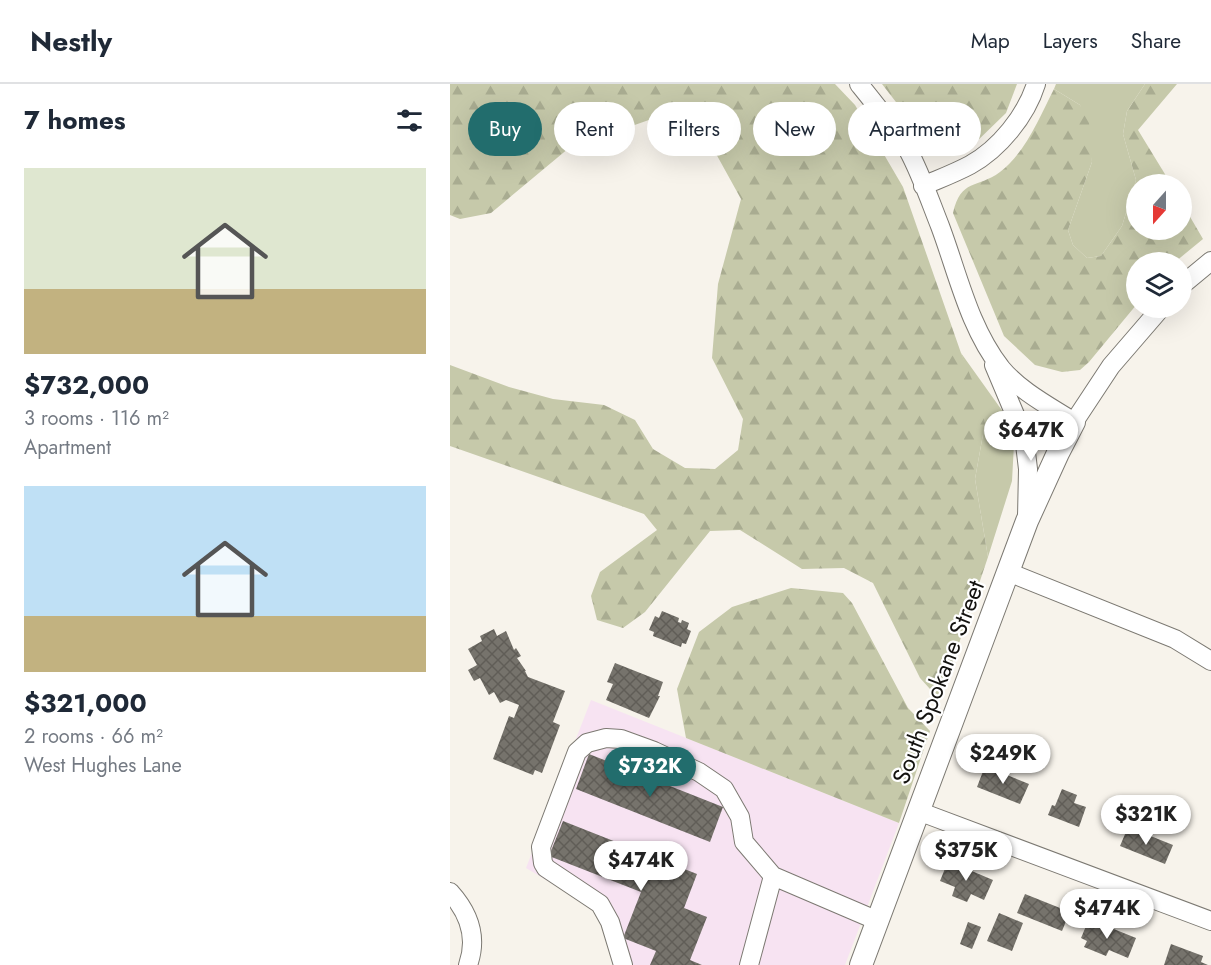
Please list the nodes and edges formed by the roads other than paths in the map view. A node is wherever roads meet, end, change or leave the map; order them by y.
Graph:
1 (859, 84) edge
2 (1036, 84) edge
3 (923, 186) junction
4 (1211, 261) edge
5 (1192, 277) edge
6 (1152, 318) edge
7 (977, 328) junction
8 (1074, 422) junction
9 (1027, 521) junction
10 (1008, 572) junction
11 (1211, 661) edge
12 (918, 811) junction
13 (773, 876) junction
14 (450, 892) edge
15 (878, 921) junction
16 (1211, 921) edge
17 (468, 965) edge
18 (623, 965) edge
19 (749, 965) edge
20 (861, 965) edge

1 - 3 street
2 - 3 street
3 - 7 street
4 - 5 street
6 - 8 street
7 - 8 street
7 - 9 street
8 - 9 main road, South Spokane Street
9 - 10 main road, South Spokane Street
10 - 11 street
10 - 12 main road, South Spokane Street
12 - 15 main road, South Spokane Street
12 - 16 street
13 - 15 street
13 - 18 street
13 - 19 street
14 - 17 street
15 - 20 main road, South Spokane Street

